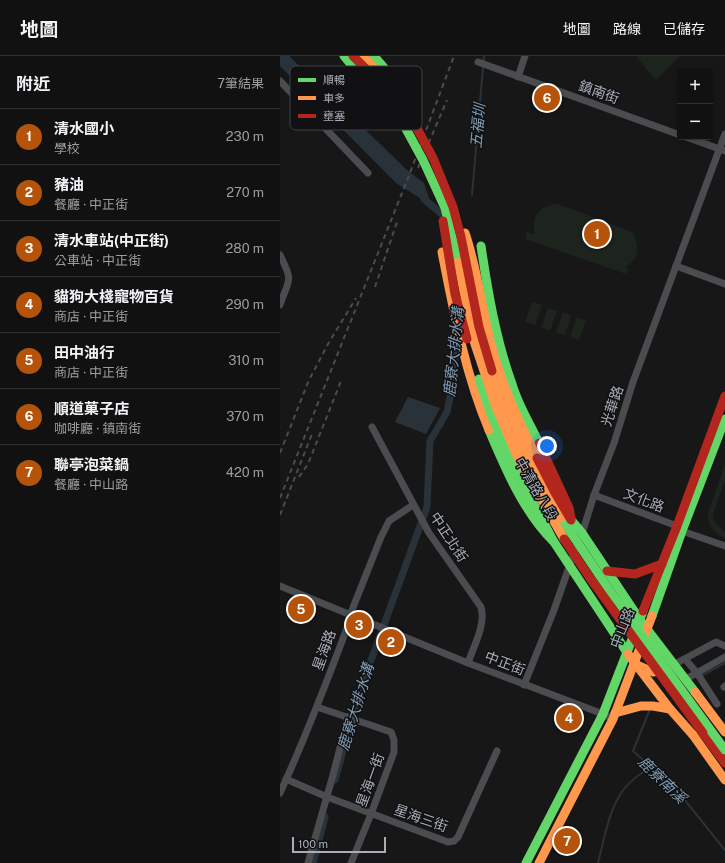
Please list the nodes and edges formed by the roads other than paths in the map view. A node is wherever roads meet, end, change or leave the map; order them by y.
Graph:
1 (344, 56) edge
2 (353, 56) edge
3 (363, 56) edge
4 (374, 56) edge
5 (525, 56) edge
6 (482, 63) dead end
7 (352, 66) edge
8 (363, 66) edge
9 (372, 66) edge
10 (382, 66) edge
11 (518, 77) junction
12 (280, 81) edge
13 (290, 91) edge
14 (327, 130) edge
15 (407, 130) edge
16 (418, 130) edge
17 (677, 134) edge
18 (725, 134) edge
19 (694, 140) edge
20 (722, 150) edge
21 (368, 173) dead end
22 (441, 199) junction
23 (453, 208) junction
24 (481, 246) joint
25 (442, 252) joint
26 (280, 255) edge
27 (676, 266) junction
28 (725, 284) edge
29 (280, 305) edge
30 (725, 396) edge
31 (725, 419) edge
32 (372, 427) dead end
33 (594, 495) junction
34 (413, 505) junction
35 (572, 520) junction
36 (680, 528) junction
37 (582, 533) junction
38 (554, 542) junction
39 (725, 546) edge
40 (662, 564) junction
41 (569, 566) junction
42 (607, 571) junction
43 (280, 586) edge
44 (350, 615) junction
45 (640, 620) junction
46 (648, 628) junction
47 (725, 646) edge
48 (626, 653) junction
49 (725, 657) edge
50 (685, 659) junction
51 (468, 663) junction
52 (634, 664) junction
53 (673, 665) junction
54 (697, 673) junction
55 (686, 679) junction
56 (524, 685) junction
57 (717, 704) dead end
58 (317, 707) junction
59 (670, 709) junction
60 (603, 714) junction
61 (614, 716) junction
62 (348, 717) junction
63 (725, 732) edge
64 (497, 750) dead end
65 (725, 750) edge
66 (725, 763) edge
67 (286, 779) junction
68 (725, 780) edge
69 (280, 793) edge
70 (327, 797) junction
71 (371, 814) junction
72 (308, 863) edge
73 (351, 863) edge
74 (526, 863) edge
75 (539, 863) edge

1 - 7 main road
2 - 8 main road
3 - 9 main road
4 - 10 main road
5 - 11 street
6 - 11 street, 鎮南街
11 - 17 street, 鎮南街
12 - 13 street
14 - 21 street
15 - 22 main road, bridge
16 - 23 main road, bridge
18 - 20 street, 光華路
19 - 20 street
20 - 27 street, 光華路
22 - 38 main road, bridge
22 - 66 main road, bridge
23 - 35 main road, bridge
23 - 65 main road, bridge
24 - 25 street
24 - 35 main road, 中清路八段
25 - 38 main road, 中清路八段
26 - 29 street
27 - 28 street
27 - 33 street, 光華路
30 - 36 main road, 中山路
31 - 36 main road, 中山路
32 - 34 street, 中正北街
33 - 36 street, 文化路
33 - 37 street, 光華路
34 - 44 street, 星海路
34 - 51 street, 中正北街
35 - 37 main road, 中清路八段
36 - 39 street, 文化路
36 - 40 main road, 中山路
36 - 46 main road, 中山路
37 - 41 street, 光華路
37 - 42 main road, 中清路八段
38 - 41 main road, 中清路八段
40 - 42 main road
40 - 45 main road, 中山路
41 - 48 main road, 中清路八段
41 - 56 street, 光華路
42 - 45 main road, 中清路八段
43 - 44 street, 中正街
44 - 51 street, 中正街
44 - 58 street, 星海路
45 - 46 main road, 中清路八段
45 - 48 main road, 中山路
46 - 52 main road, 中山路
46 - 53 main road, 中清路八段
47 - 50 street
48 - 52 main road, 中清路八段
48 - 60 main road, 中山路
49 - 54 street
50 - 53 street
50 - 54 street
51 - 56 street, 中正街
52 - 53 main road
52 - 59 main road, 中清路八段
52 - 61 main road, 中山路
53 - 55 main road, 中清路八段
54 - 55 street
54 - 57 street
55 - 63 main road, 中清路八段
56 - 60 street, 中正街
58 - 62 street, 星海一街
58 - 67 street, 星海路
59 - 61 main road
59 - 68 main road, 中清路八段
60 - 61 street, 中正街
60 - 74 main road, 中山路
61 - 75 main road, 中山路
62 - 70 street
62 - 71 street, 星海一街
64 - 71 street, 星海三街
67 - 69 street, 星海路
67 - 70 street, 星海三街
70 - 71 street, 星海三街
70 - 72 street
71 - 73 street, 星海一街

